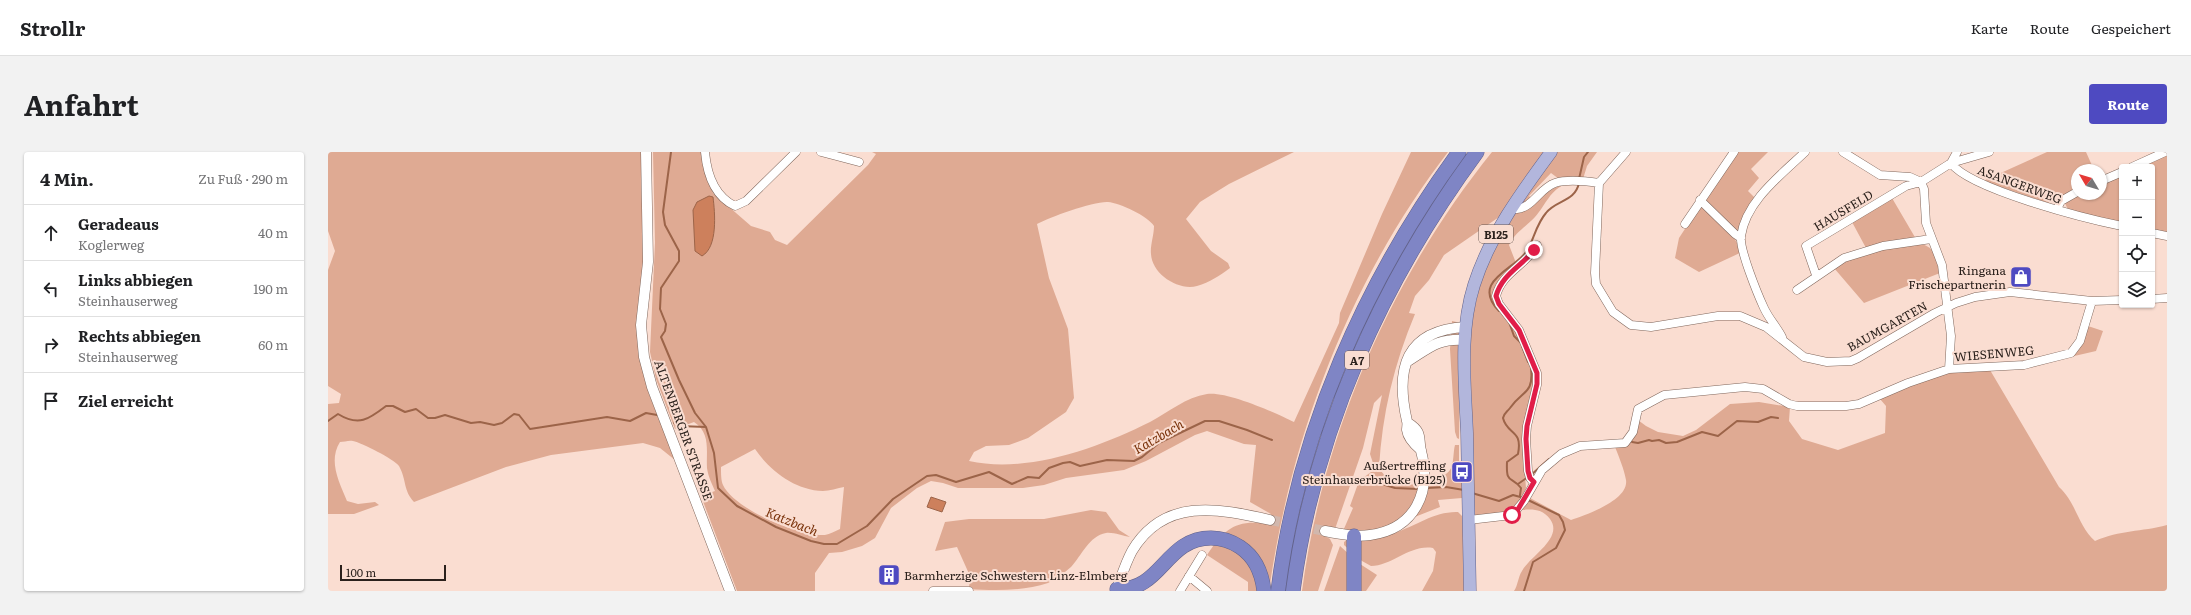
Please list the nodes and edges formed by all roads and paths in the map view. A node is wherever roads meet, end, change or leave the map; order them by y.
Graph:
1 (646, 152) edge
2 (705, 152) edge
3 (796, 152) edge
4 (821, 152) edge
5 (1459, 152) edge
6 (1477, 152) edge
7 (1551, 152) edge
8 (1626, 152) edge
9 (1734, 152) edge
10 (1805, 152) edge
11 (1843, 152) edge
12 (1957, 152) edge
13 (1989, 152) edge
14 (2165, 152) edge
15 (859, 162) dead end
16 (1951, 163) junction
17 (2139, 164) edge
18 (2119, 173) edge
19 (2107, 178) edge
20 (1921, 182) junction
21 (1599, 183) junction
22 (2071, 195) edge
23 (1700, 200) junction
24 (1512, 206) junction
25 (2057, 209) junction
26 (1685, 224) dead end
27 (2119, 225) edge
28 (2155, 234) edge
29 (2167, 236) edge
30 (1741, 238) junction
31 (1930, 238) junction
32 (1537, 245) dead end
33 (1816, 275) junction
34 (1797, 290) dead end
35 (2167, 298) edge
36 (2155, 299) edge
37 (2092, 300) junction
38 (2119, 300) edge
39 (1947, 307) junction
40 (1466, 327) junction
41 (1783, 338) junction
42 (1465, 340) junction
43 (1408, 361) junction
44 (1949, 369) junction
45 (1531, 478) junction
46 (1270, 520) tunnel mouth
47 (1469, 520) junction
48 (1325, 531) tunnel mouth
49 (1354, 536) junction
50 (1202, 555) dead end
51 (1189, 576) junction
52 (1116, 590) edge
53 (730, 591) edge
54 (933, 591) edge
55 (969, 591) edge
56 (1180, 591) edge
57 (1207, 591) edge
58 (1264, 591) edge
59 (1278, 591) edge
60 (1292, 591) edge
61 (1354, 591) edge
62 (1470, 591) edge

1 - 53 street, ALTENBERGER STRASSE
2 - 3 street
4 - 15 street
5 - 59 highway, A7
6 - 60 highway, A7
7 - 24 main road, B125
8 - 21 street
9 - 23 street
10 - 30 street
11 - 20 street
12 - 16 street
13 - 16 street
14 - 17 street
16 - 20 street
16 - 25 street, ASANGERWEG
18 - 19 street
20 - 31 street, WIESENWEG
20 - 33 street, HAUSFELD
21 - 24 street
21 - 41 street, BAUMGARTEN
22 - 25 street
23 - 26 street
23 - 30 street
24 - 40 main road, B125
25 - 27 street, ASANGERWEG
28 - 29 street
30 - 41 street
31 - 33 street
31 - 39 street, WIESENWEG
32 - 45 street
33 - 34 street
35 - 36 street
37 - 38 street, BAUMGARTEN
37 - 39 street, BAUMGARTEN
37 - 44 street, WIESENWEG
39 - 41 street, BAUMGARTEN
39 - 44 street, WIESENWEG
40 - 42 main road, B125
40 - 43 street
42 - 43 street
42 - 47 main road, B125
43 - 49 street
44 - 45 street
45 - 47 street
46 - 52 street
47 - 62 main road, B125
48 - 49 street
49 - 61 highway
50 - 51 street
51 - 56 street
51 - 57 street
52 - 58 highway
54 - 55 street

